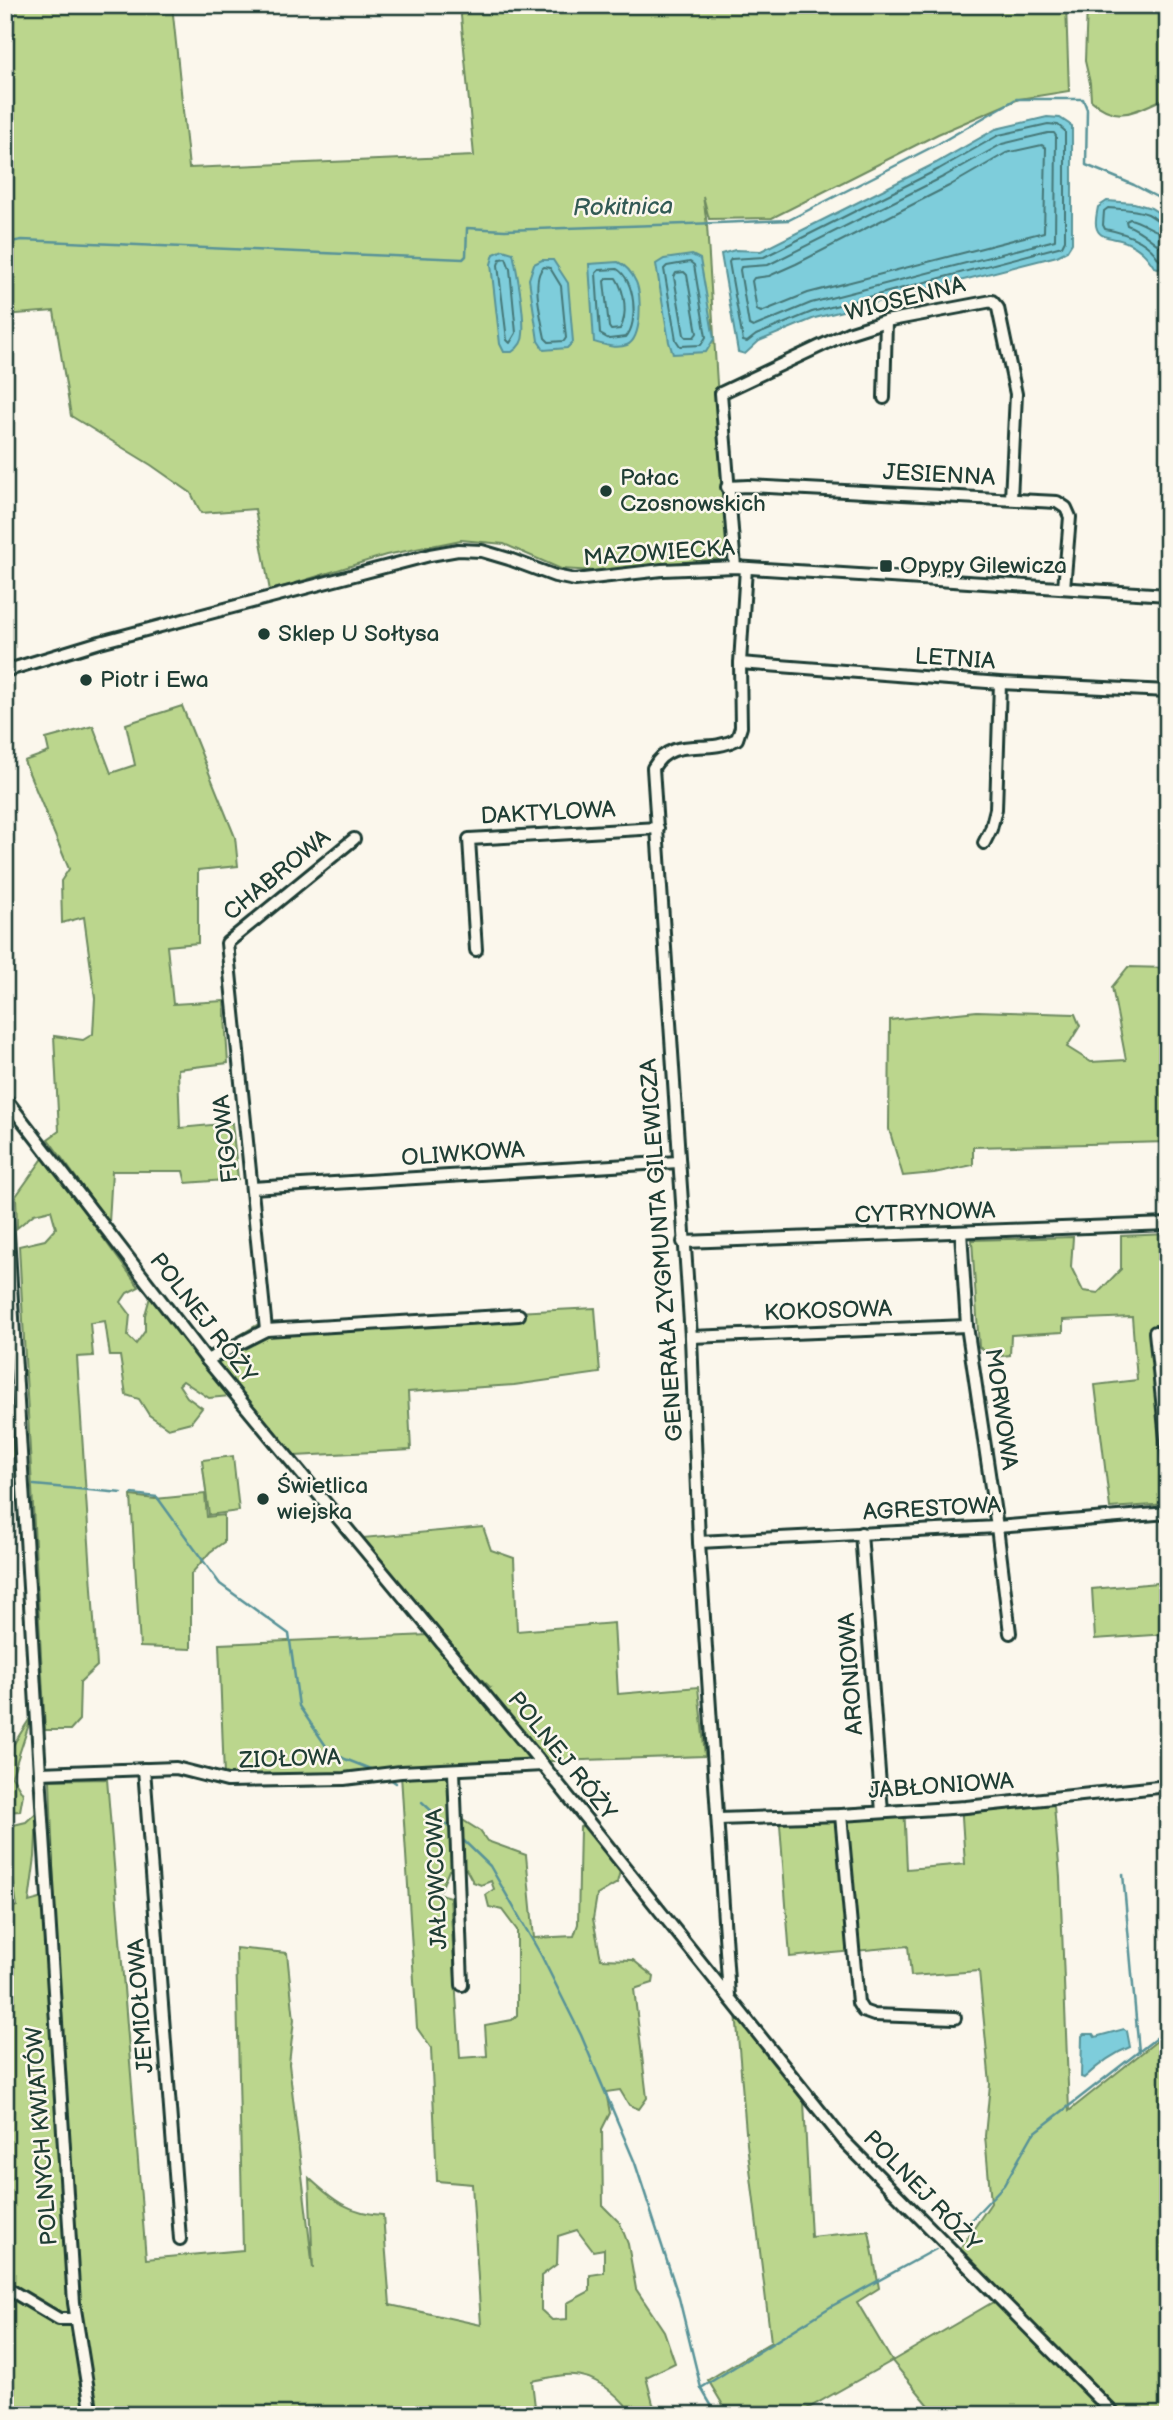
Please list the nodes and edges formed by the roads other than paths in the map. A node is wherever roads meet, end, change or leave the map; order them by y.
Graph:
1 (886, 321) junction
2 (721, 393) joint
3 (884, 398) dead end
4 (727, 486) junction
5 (1011, 499) junction
6 (741, 567) junction
7 (1064, 588) junction
8 (1168, 595) edge
9 (740, 663) junction
10 (5, 671) edge
11 (1000, 683) junction
12 (1168, 691) edge
13 (658, 828) junction
14 (354, 839) dead end
15 (984, 843) dead end
16 (227, 943) joint
17 (475, 950) dead end
18 (5, 1098) edge
19 (678, 1162) junction
20 (5, 1183) edge
21 (252, 1188) junction
22 (1168, 1224) edge
23 (961, 1232) junction
24 (683, 1242) junction
25 (519, 1315) dead end
26 (967, 1326) junction
27 (266, 1330) junction
28 (1155, 1332) dead end
29 (691, 1337) junction
30 (207, 1360) junction
31 (1168, 1458) edge
32 (1168, 1514) edge
33 (997, 1527) junction
34 (861, 1533) junction
35 (699, 1542) junction
36 (1010, 1633) dead end
37 (543, 1765) junction
38 (144, 1769) junction
39 (454, 1771) junction
40 (40, 1773) junction
41 (1168, 1786) edge
42 (882, 1812) junction
43 (841, 1815) junction
44 (718, 1819) junction
45 (462, 1985) dead end
46 (729, 1996) junction
47 (955, 2018) dead end
48 (180, 2239) dead end
49 (5, 2287) edge
50 (76, 2319) junction
51 (92, 2415) edge
52 (1115, 2415) edge

1 - 2 street, WIOSENNA
1 - 3 street
1 - 5 street, WIOSENNA
2 - 4 street, GENERAŁA ZYGMUNTA GILEWICZA
4 - 5 street, JESIENNA
4 - 6 street, GENERAŁA ZYGMUNTA GILEWICZA
5 - 7 street, JESIENNA
6 - 7 street, MAZOWIECKA
6 - 9 street, GENERAŁA ZYGMUNTA GILEWICZA
6 - 10 street, MAZOWIECKA
7 - 8 street, MAZOWIECKA
9 - 11 street, LETNIA
9 - 13 street, GENERAŁA ZYGMUNTA GILEWICZA
11 - 12 street, LETNIA
11 - 15 street
13 - 17 street, DAKTYLOWA
13 - 19 street, GENERAŁA ZYGMUNTA GILEWICZA
14 - 16 street, CHABROWA
16 - 21 street, FIGOWA
18 - 30 street, POLNEJ RÓŻY
19 - 21 street, OLIWKOWA
19 - 24 street, GENERAŁA ZYGMUNTA GILEWICZA
20 - 40 street, POLNYCH KWIATÓW
21 - 27 street, FIGOWA
22 - 23 street, CYTRYNOWA
23 - 24 street, CYTRYNOWA
23 - 26 street, MORWOWA
24 - 29 street, GENERAŁA ZYGMUNTA GILEWICZA
25 - 27 street
26 - 29 street, KOKOSOWA
26 - 33 street, MORWOWA
27 - 30 street
28 - 31 street
29 - 35 street, GENERAŁA ZYGMUNTA GILEWICZA
30 - 37 street, POLNEJ RÓŻY
32 - 33 street, AGRESTOWA
33 - 34 street, AGRESTOWA
33 - 36 street, MORWOWA
34 - 35 street, AGRESTOWA
34 - 42 street, ARONIOWA
35 - 44 street, GENERAŁA ZYGMUNTA GILEWICZA
37 - 39 street, ZIOŁOWA
37 - 46 street, POLNEJ RÓŻY
38 - 39 street, ZIOŁOWA
38 - 40 street, ZIOŁOWA
38 - 48 street, JEMIOŁOWA
39 - 45 street, JAŁOWCOWA
40 - 50 street, POLNYCH KWIATÓW
41 - 42 street, JABŁONIOWA
42 - 43 street, JABŁONIOWA
43 - 44 street, JABŁONIOWA
43 - 47 street
44 - 46 street, GENERAŁA ZYGMUNTA GILEWICZA
46 - 52 street, POLNEJ RÓŻY
49 - 50 street
50 - 51 street, POLNYCH KWIATÓW

